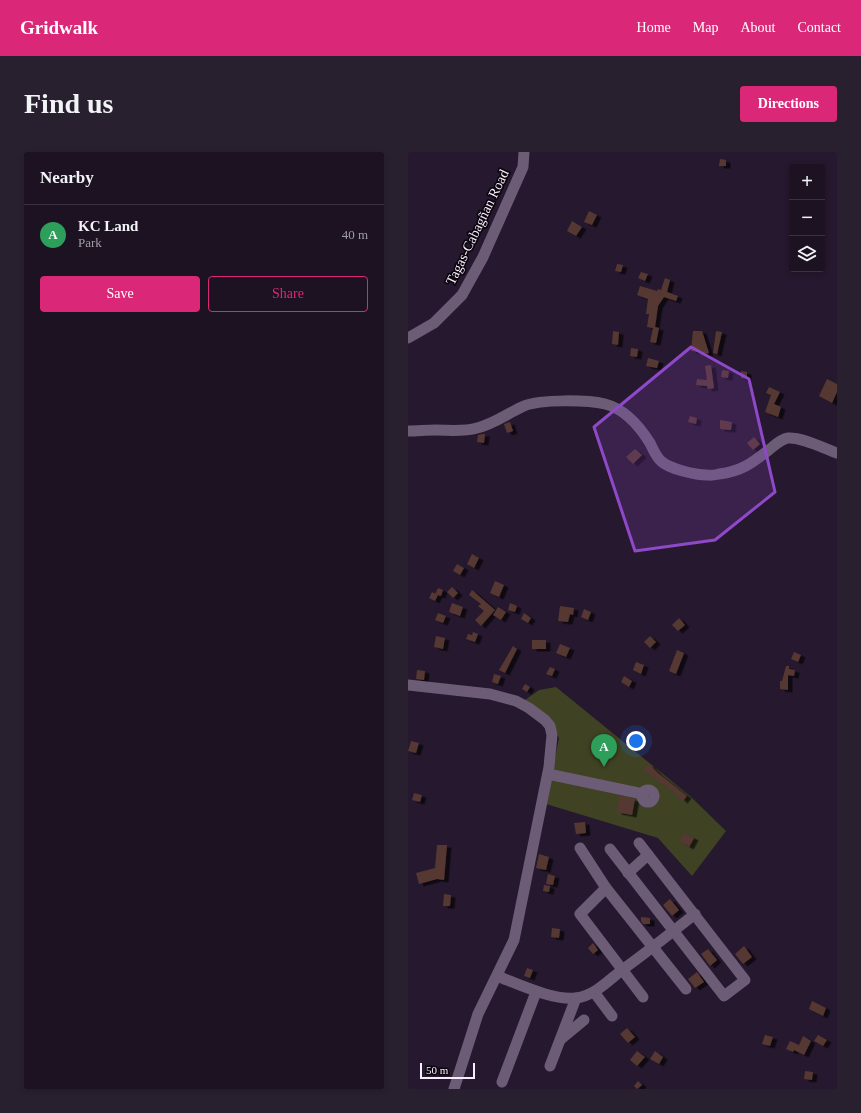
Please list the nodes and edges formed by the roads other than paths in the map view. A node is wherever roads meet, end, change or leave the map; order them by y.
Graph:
1 (524, 152) edge
2 (408, 338) edge
3 (408, 431) edge
4 (837, 452) edge
5 (408, 684) edge
6 (548, 774) junction
7 (643, 794) dead end
8 (639, 844) dead end
9 (580, 848) dead end
10 (610, 849) dead end
11 (648, 855) junction
12 (628, 873) junction
13 (606, 888) junction
14 (695, 914) junction
15 (673, 931) junction
16 (653, 948) junction
17 (623, 970) junction
18 (497, 976) junction
19 (686, 989) dead end
20 (536, 992) junction
21 (594, 992) junction
22 (576, 998) junction
23 (643, 998) dead end
24 (612, 1016) dead end
25 (584, 1020) dead end
26 (560, 1039) junction
27 (550, 1066) dead end
28 (502, 1082) dead end
29 (454, 1089) edge

1 - 2 street, Tagas-Cabagñan Road
3 - 4 street
5 - 6 street
6 - 7 street
6 - 18 street
8 - 11 street
9 - 13 street
10 - 12 street
11 - 12 street
11 - 14 street
12 - 15 street
13 - 16 street
13 - 17 street
14 - 15 street
14 - 15 street
15 - 16 street
16 - 17 street
16 - 19 street
17 - 21 street
17 - 23 street
18 - 20 street
18 - 29 street
20 - 22 street
20 - 28 street
21 - 22 street
21 - 24 street
22 - 26 street
25 - 26 street
26 - 27 street

